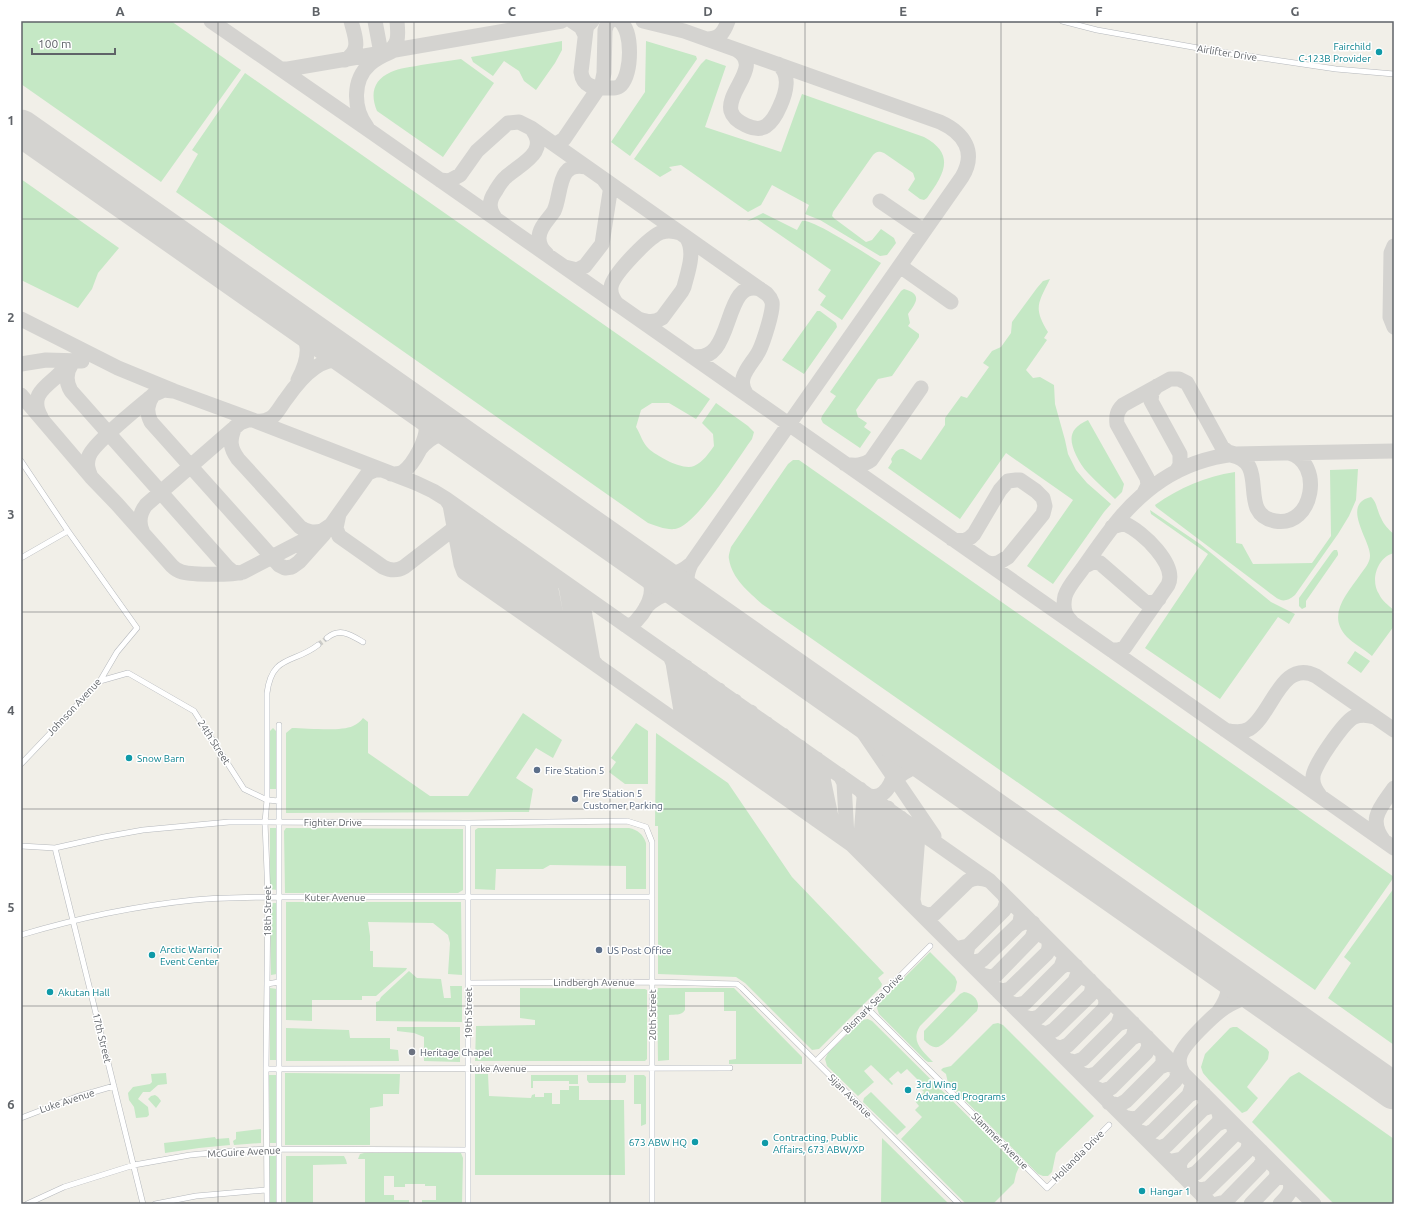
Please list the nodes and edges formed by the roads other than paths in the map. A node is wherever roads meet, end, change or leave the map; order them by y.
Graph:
1 (1062, 21) edge
2 (1394, 74) edge
3 (21, 461) edge
4 (68, 531) junction
5 (21, 558) edge
6 (328, 638) tunnel mouth
7 (363, 642) dead end
8 (318, 645) tunnel mouth
9 (100, 680) junction
10 (279, 725) dead end
11 (21, 764) edge
12 (267, 800) junction
13 (279, 801) junction
14 (279, 821) junction
15 (265, 822) junction
16 (468, 823) junction
17 (646, 827) joint
18 (21, 846) edge
19 (55, 848) junction
20 (268, 897) junction
21 (280, 897) junction
22 (469, 897) junction
23 (652, 897) junction
24 (74, 920) junction
25 (21, 935) edge
26 (930, 946) dead end
27 (279, 982) junction
28 (652, 982) junction
29 (468, 983) junction
30 (267, 984) junction
31 (742, 988) joint
32 (868, 1009) junction
33 (816, 1061) junction
34 (279, 1068) junction
35 (468, 1068) junction
36 (652, 1068) junction
37 (730, 1068) dead end
38 (266, 1069) junction
39 (114, 1086) junction
40 (21, 1118) edge
41 (1110, 1125) dead end
42 (267, 1150) junction
43 (279, 1150) junction
44 (468, 1150) junction
45 (134, 1165) junction
46 (1047, 1188) joint
47 (266, 1190) junction
48 (27, 1204) edge
49 (143, 1204) edge
50 (155, 1204) edge
51 (266, 1204) edge
52 (279, 1204) edge
53 (468, 1204) edge
54 (652, 1204) edge
55 (957, 1204) edge

1 - 2 street, Airlifter Drive
3 - 4 street
4 - 5 street
4 - 9 street, Johnson Avenue
6 - 7 street
8 - 12 street, 18th Street
9 - 11 street, Johnson Avenue
9 - 12 street, 24th Street
10 - 13 street, 18th Street
12 - 13 street, 24th Street
12 - 15 street, 18th Street
13 - 14 street, 18th Street
14 - 15 street, Fighter Drive
14 - 16 street, Fighter Drive
14 - 21 street, 18th Street
15 - 19 street, Fighter Drive
15 - 20 street, 18th Street
16 - 17 street, Fighter Drive
16 - 22 street, 19th Street
17 - 23 street, 20th Street
18 - 19 street, Fighter Drive
19 - 24 street, 17th Street
20 - 21 street, Kuter Avenue
20 - 24 street, Kuter Avenue
20 - 30 street, 18th Street
21 - 22 street, Kuter Avenue
21 - 27 street, 18th Street
22 - 23 street, Kuter Avenue
22 - 29 street, 19th Street
23 - 28 street, 20th Street
24 - 25 street, Kuter Avenue
24 - 39 street, 17th Street
26 - 32 street, Bismark Sea Drive
27 - 30 street
27 - 34 street, 18th Street
28 - 29 street, Lindbergh Avenue
28 - 31 street, Lindbergh Avenue
28 - 36 street, 20th Street
29 - 35 street, 19th Street
30 - 38 street, 18th Street
31 - 33 street, Sijan Avenue
32 - 33 street, Bismark Sea Drive
32 - 46 street, Slammer Avenue
33 - 55 street, Sijan Avenue
34 - 35 street, Luke Avenue
34 - 38 street, Luke Avenue
34 - 43 street, 18th Street
35 - 36 street, Luke Avenue
35 - 44 street, 19th Street
36 - 37 street, Luke Avenue
36 - 54 street, 20th Street
38 - 42 street, 18th Street
39 - 40 street, Luke Avenue
39 - 45 street, 17th Street
41 - 46 street, Hollandia Drive
42 - 43 street, McGuire Avenue
42 - 45 street, McGuire Avenue
42 - 47 street, 18th Street
43 - 44 street, McGuire Avenue
43 - 52 street, 18th Street
44 - 53 street, 19th Street
45 - 48 street, McGuire Avenue
45 - 49 street, 17th Street
47 - 50 street
47 - 51 street, 18th Street

